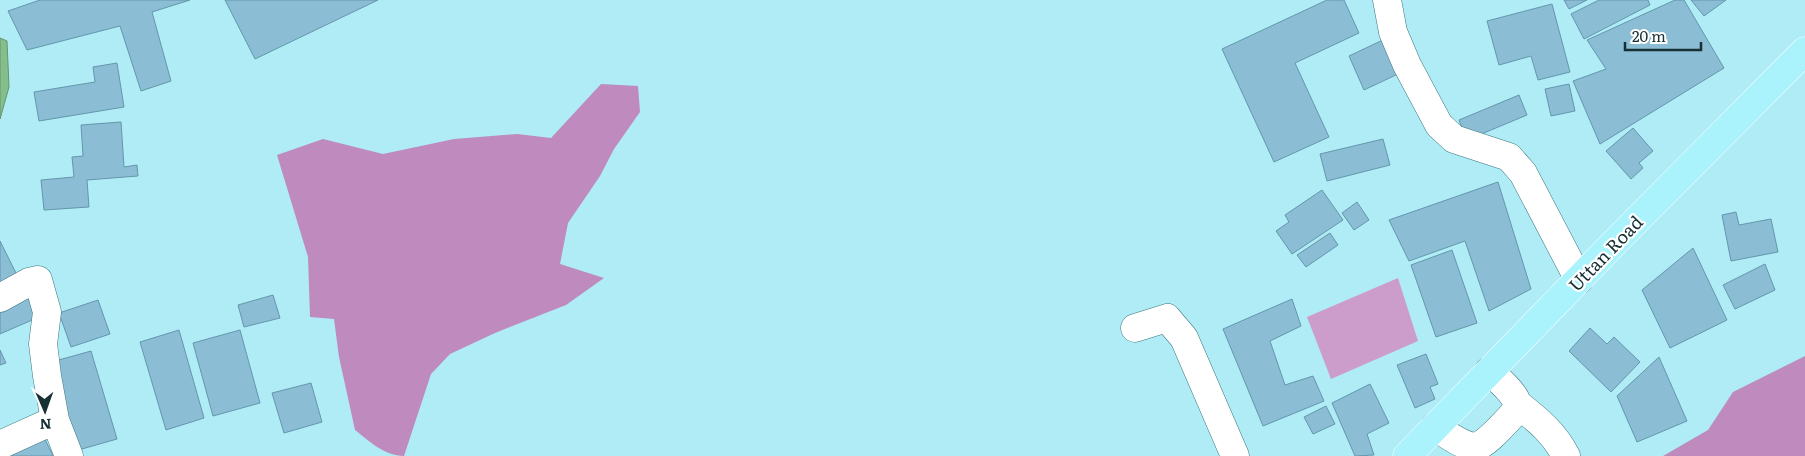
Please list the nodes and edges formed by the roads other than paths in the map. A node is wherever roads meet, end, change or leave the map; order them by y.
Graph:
1 (1387, 0) edge
2 (1805, 51) edge
3 (1579, 280) junction
4 (0, 298) edge
5 (1135, 328) dead end
6 (1490, 371) junction
7 (1519, 405) junction
8 (55, 420) junction
9 (1435, 427) junction
10 (0, 445) edge
11 (1482, 452) edge
12 (69, 456) edge
13 (1235, 456) edge
14 (1407, 456) edge
15 (1566, 456) edge

1 - 3 street
2 - 3 main road, Uttan Road
3 - 6 main road, Uttan Road
4 - 8 street
5 - 13 street
6 - 7 street
6 - 9 main road, Uttan Road
7 - 11 street
7 - 15 street
8 - 10 street
8 - 12 street
9 - 11 street
9 - 14 main road, Uttan Road

